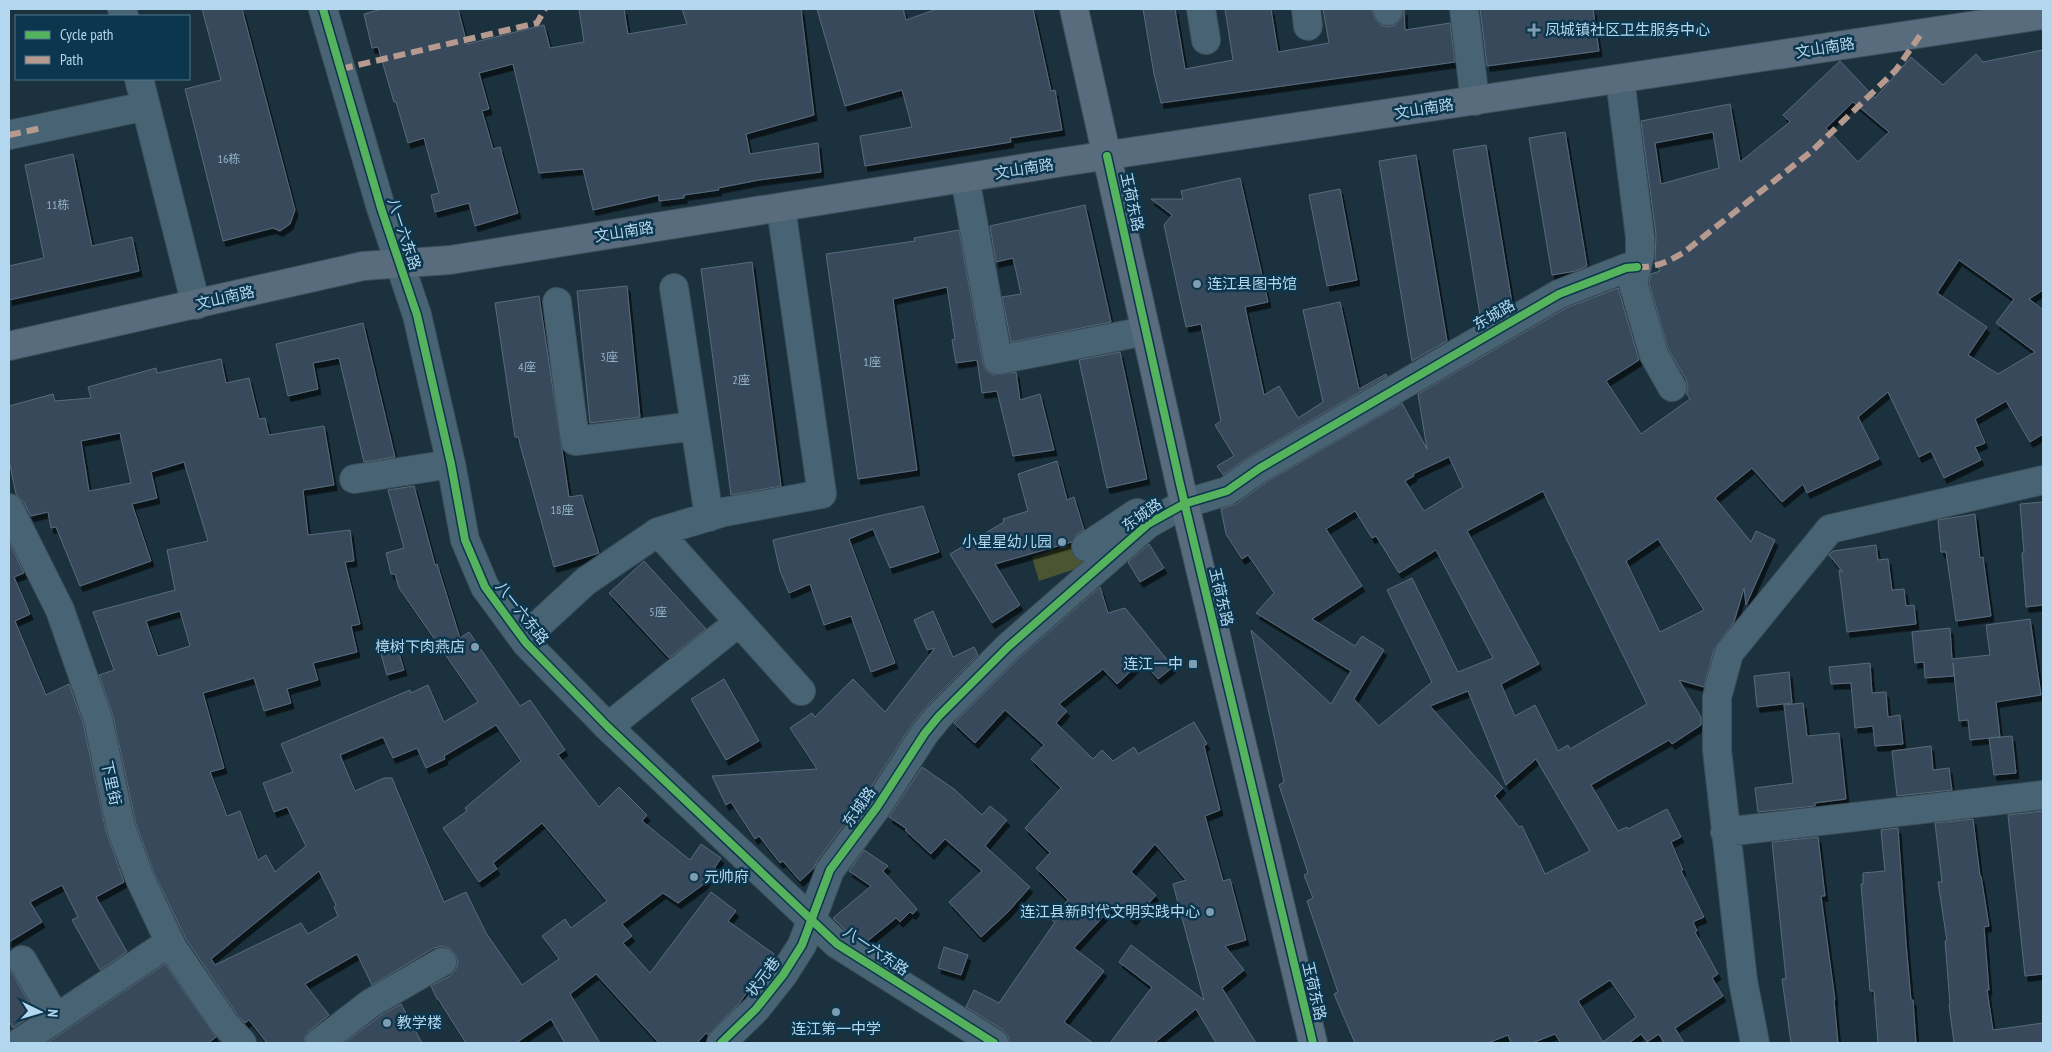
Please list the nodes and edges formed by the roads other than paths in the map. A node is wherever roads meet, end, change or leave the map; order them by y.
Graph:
1 (324, 9) edge
2 (1074, 9) edge
3 (1200, 9) edge
4 (1464, 9) edge
5 (2043, 15) edge
6 (2002, 16) edge
7 (1206, 40) dead end
8 (1620, 79) junction
9 (139, 80) edge
10 (1475, 101) junction
11 (146, 106) junction
12 (9, 135) edge
13 (1108, 156) junction
14 (965, 178) junction
15 (781, 208) junction
16 (399, 264) junction
17 (1637, 267) junction
18 (674, 288) dead end
19 (557, 302) dead end
20 (196, 305) junction
21 (1146, 331) junction
22 (9, 346) edge
23 (1672, 387) dead end
24 (695, 426) junction
25 (451, 464) junction
26 (354, 479) dead end
27 (2043, 480) edge
28 (1184, 504) junction
29 (9, 508) edge
30 (709, 517) junction
31 (1155, 519) junction
32 (658, 532) junction
33 (1086, 547) dead end
34 (739, 622) junction
35 (523, 639) junction
36 (801, 691) dead end
37 (608, 727) junction
38 (2043, 795) edge
39 (1725, 832) junction
40 (811, 918) junction
41 (170, 942) junction
42 (837, 944) junction
43 (794, 959) junction
44 (22, 960) dead end
45 (442, 962) dead end
46 (56, 1018) junction
47 (18, 1043) edge
48 (242, 1043) edge
49 (319, 1043) edge
50 (721, 1043) edge
51 (994, 1043) edge
52 (1312, 1043) edge
53 (1755, 1043) edge

1 - 16 street, 八一六东路
2 - 13 main road, 玉荷东路
3 - 7 street
4 - 10 street
5 - 6 main road, 文山南路
6 - 8 main road, 文山南路
8 - 10 main road, 文山南路
8 - 17 street
9 - 11 street
10 - 13 main road, 文山南路
11 - 12 street
11 - 20 street
13 - 14 main road, 文山南路
13 - 21 main road, 玉荷东路
14 - 15 main road, 文山南路
14 - 21 street
15 - 16 main road, 文山南路
15 - 30 street
16 - 20 main road, 文山南路
16 - 25 street, 八一六东路
17 - 23 street
17 - 28 street, 东城路
18 - 24 street
19 - 24 street
20 - 22 main road, 文山南路
21 - 28 main road, 玉荷东路
24 - 30 street
25 - 26 street
25 - 35 street, 八一六东路
27 - 39 street
28 - 31 street, 东城路
28 - 52 main road, 玉荷东路
29 - 41 street, 下里街
30 - 32 street
31 - 33 street
31 - 40 street, 东城路
32 - 34 street
32 - 35 street
34 - 36 street
34 - 37 street
35 - 37 street, 八一六东路
37 - 40 street, 八一六东路
38 - 39 street
39 - 53 street
40 - 42 street, 八一六东路
40 - 43 street, 状元巷
41 - 46 street
41 - 48 street, 下里街
42 - 43 street
42 - 51 street, 八一六东路
43 - 50 street, 状元巷
44 - 46 street
45 - 49 street
46 - 47 street

